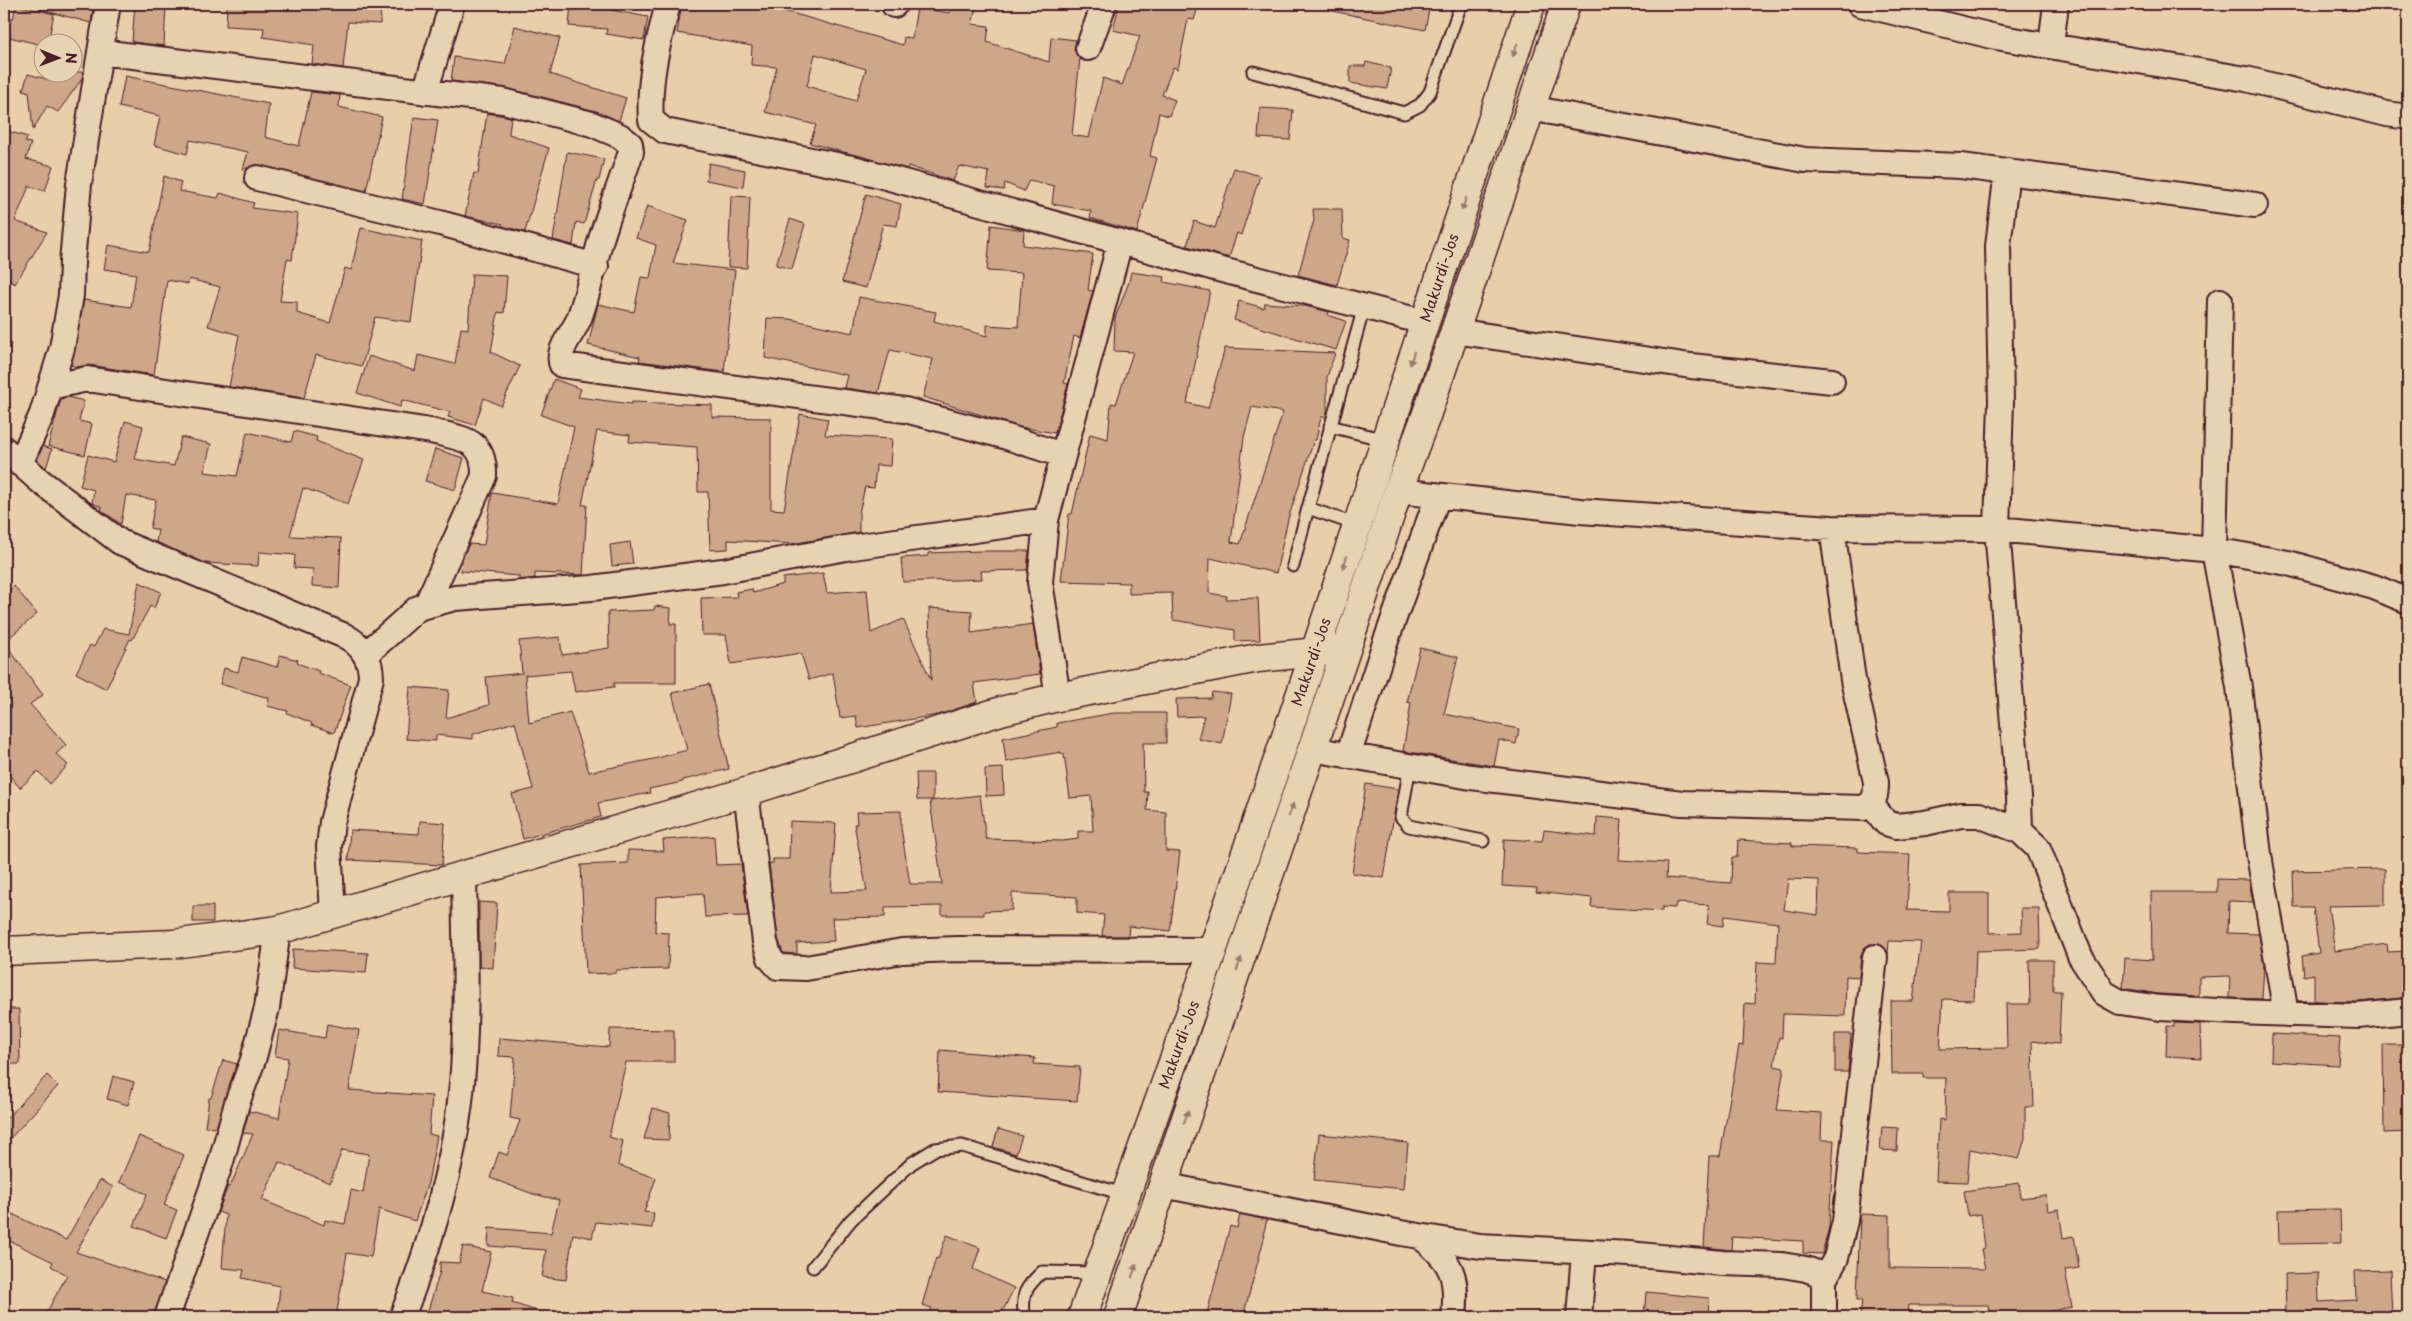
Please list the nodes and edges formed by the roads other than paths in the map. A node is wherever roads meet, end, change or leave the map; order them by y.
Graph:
1 (108, 4) edge
2 (452, 4) edge
3 (668, 4) edge
4 (1104, 4) edge
5 (1461, 4) edge
6 (1531, 4) edge
7 (1566, 4) edge
8 (1860, 4) edge
9 (2056, 4) edge
10 (1950, 15) edge
11 (2051, 45) junction
12 (1088, 48) dead end
13 (100, 52) junction
14 (1252, 72) dead end
15 (425, 92) junction
16 (1530, 108) junction
17 (2408, 118) edge
18 (2007, 171) junction
19 (257, 178) dead end
20 (2255, 205) dead end
21 (1120, 242) junction
22 (596, 266) junction
23 (2220, 301) dead end
24 (1364, 307) junction
25 (1424, 322) junction
26 (1454, 331) junction
27 (64, 339) junction
28 (87, 379) junction
29 (1832, 381) dead end
30 (50, 387) junction
31 (1330, 426) junction
32 (1385, 440) junction
33 (1062, 455) junction
34 (12, 456) edge
35 (1398, 490) junction
36 (1438, 496) junction
37 (1308, 508) junction
38 (1046, 520) junction
39 (1357, 525) junction
40 (1832, 528) junction
41 (1997, 529) junction
42 (2214, 550) junction
43 (1293, 566) dead end
44 (2408, 601) edge
45 (426, 606) junction
46 (1384, 646) junction
47 (1346, 650) junction
48 (1315, 652) junction
49 (365, 655) junction
50 (1058, 697) junction
51 (1312, 749) junction
52 (1348, 756) junction
53 (1410, 766) junction
54 (746, 792) junction
55 (1871, 804) junction
56 (2020, 831) junction
57 (1483, 841) dead end
58 (464, 875) junction
59 (333, 913) junction
60 (278, 930) junction
61 (4, 950) edge
62 (1213, 950) junction
63 (1874, 957) dead end
64 (2408, 1011) edge
65 (2286, 1014) junction
66 (1163, 1185) junction
67 (1126, 1195) junction
68 (1421, 1236) junction
69 (1584, 1252) junction
70 (814, 1267) dead end
71 (1098, 1273) junction
72 (1824, 1280) junction
73 (167, 1317) edge
74 (402, 1317) edge
75 (1024, 1317) edge
76 (1082, 1317) edge
77 (1118, 1317) edge
78 (1454, 1317) edge
79 (1579, 1317) edge
80 (1824, 1317) edge

1 - 13 street
2 - 15 street
3 - 21 street
4 - 12 street
5 - 14 lane
6 -> 25 main road, Makurdi-Jos
7 - 16 main road, Makurdi-Jos
8 - 10 street
9 - 11 street
10 - 11 street
11 - 17 street
13 - 15 street
13 - 27 street
15 - 22 street
16 - 18 street
16 - 26 main road, Makurdi-Jos
18 - 20 street
18 - 41 street
19 - 22 street
21 - 24 street
21 - 33 street
22 - 33 street
23 - 42 street
24 - 25 street
24 - 31 lane
25 -> 32 main road, Makurdi-Jos
26 - 29 street
26 - 35 main road, Makurdi-Jos
27 - 28 street
27 - 30 street
28 - 30 street
28 - 45 street
30 - 34 street
31 - 32 lane
31 - 37 lane
32 - 39 main road, Makurdi-Jos
33 - 38 street
34 - 49 street
35 - 36 street
35 - 47 main road, Makurdi-Jos
36 - 40 street
36 - 46 street
37 - 39 lane
37 - 43 lane
38 - 45 street
38 - 50 street
39 -> 48 main road, Makurdi-Jos
40 - 41 street
40 - 55 street
41 - 42 street
41 - 56 street
42 - 44 street
42 - 65 street
45 - 49 street
46 - 47 street
46 - 52 street
47 - 48 main road
47 - 51 main road, Makurdi-Jos
48 - 50 main road
48 - 62 main road, Makurdi-Jos
49 - 59 street
50 - 54 main road
51 - 52 street
66 -> 51 main road, Makurdi-Jos
52 - 53 street
53 - 55 street
53 - 57 lane
54 - 58 main road
54 - 62 street
55 - 56 street
56 - 65 street
58 - 59 main road
58 - 74 street
59 - 60 main road
60 - 61 main road
60 - 73 street
62 - 67 main road, Makurdi-Jos
63 - 72 street
64 - 65 street
66 - 68 street
77 -> 66 main road, Makurdi-Jos
67 - 70 lane
67 - 71 main road, Makurdi-Jos
68 - 69 street
68 - 78 street
69 - 72 street
69 - 79 street
71 - 75 lane
71 - 76 main road, Makurdi-Jos
72 - 80 street

